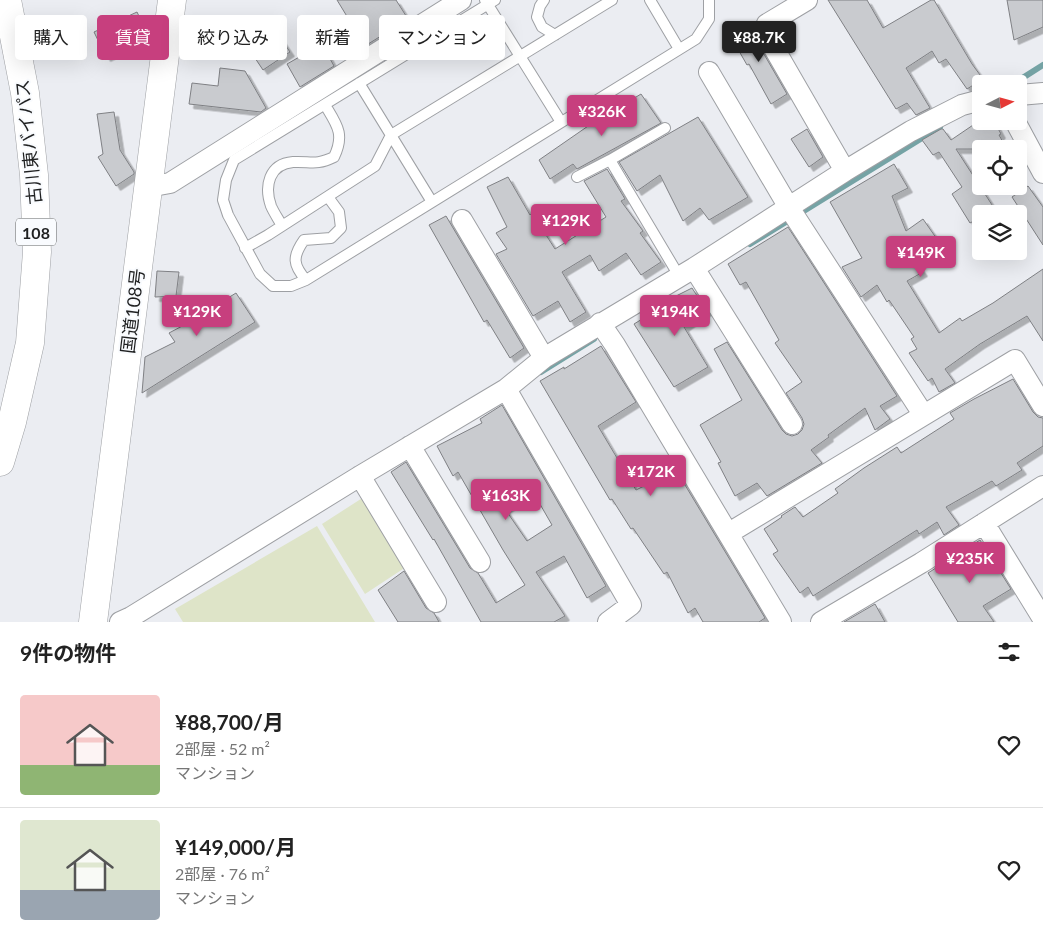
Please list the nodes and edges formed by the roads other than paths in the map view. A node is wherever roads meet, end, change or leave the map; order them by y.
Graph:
1 (7, 0) edge
2 (172, 0) edge
3 (461, 0) edge
4 (544, 0) edge
5 (612, 0) edge
6 (650, 0) edge
7 (709, 0) edge
8 (808, 0) edge
9 (489, 1) edge
10 (555, 35) junction
11 (679, 49) junction
12 (520, 56) junction
13 (709, 72) dead end
14 (359, 83) junction
15 (1043, 93) edge
16 (1028, 94) edge
17 (972, 102) edge
18 (324, 105) junction
19 (561, 122) junction
20 (665, 128) dead end
21 (1020, 130) edge
22 (391, 135) junction
23 (610, 160) junction
24 (844, 171) junction
25 (1043, 173) edge
26 (577, 177) dead end
27 (148, 187) junction
28 (328, 197) junction
29 (432, 202) junction
30 (795, 216) junction
31 (462, 220) dead end
32 (282, 226) junction
33 (246, 248) junction
34 (695, 276) junction
35 (306, 280) junction
36 (602, 325) junction
37 (544, 358) junction
38 (506, 388) junction
39 (1043, 406) edge
40 (923, 414) junction
41 (792, 424) dead end
42 (415, 454) junction
43 (0, 462) edge
44 (365, 484) junction
45 (1043, 486) edge
46 (984, 523) junction
47 (729, 533) junction
48 (480, 562) dead end
49 (436, 602) dead end
50 (1043, 619) edge
51 (93, 622) edge
52 (120, 622) edge
53 (608, 622) edge
54 (782, 622) edge
55 (821, 622) edge

1 - 43 highway, 古川東バイパス / 108
2 - 27 highway, 国道108号
3 - 27 street
4 - 10 lane
5 - 10 lane
6 - 11 lane
7 - 11 lane
8 - 24 street
9 - 12 lane
9 - 14 lane
10 - 12 lane
11 - 19 lane
12 - 19 lane
12 - 22 lane
13 - 30 street
14 - 18 lane
14 - 22 lane
15 - 16 street
17 - 24 street
18 - 32 lane
18 - 33 lane
19 - 29 lane
20 - 23 lane
21 - 25 street
22 - 28 lane
22 - 29 lane
23 - 26 lane
23 - 34 lane
24 - 30 street
27 - 51 highway, 国道108号
28 - 32 lane
28 - 35 lane
29 - 35 lane
30 - 34 street
30 - 40 street
31 - 37 street
32 - 33 lane
33 - 35 lane
34 - 36 street
34 - 41 street
36 - 37 street
36 - 47 street
37 - 38 street
38 - 42 street
38 - 53 street
39 - 40 street
40 - 47 street
42 - 44 street
42 - 48 street
44 - 49 street
44 - 52 street
45 - 46 street
46 - 50 street
46 - 55 street
47 - 54 street

